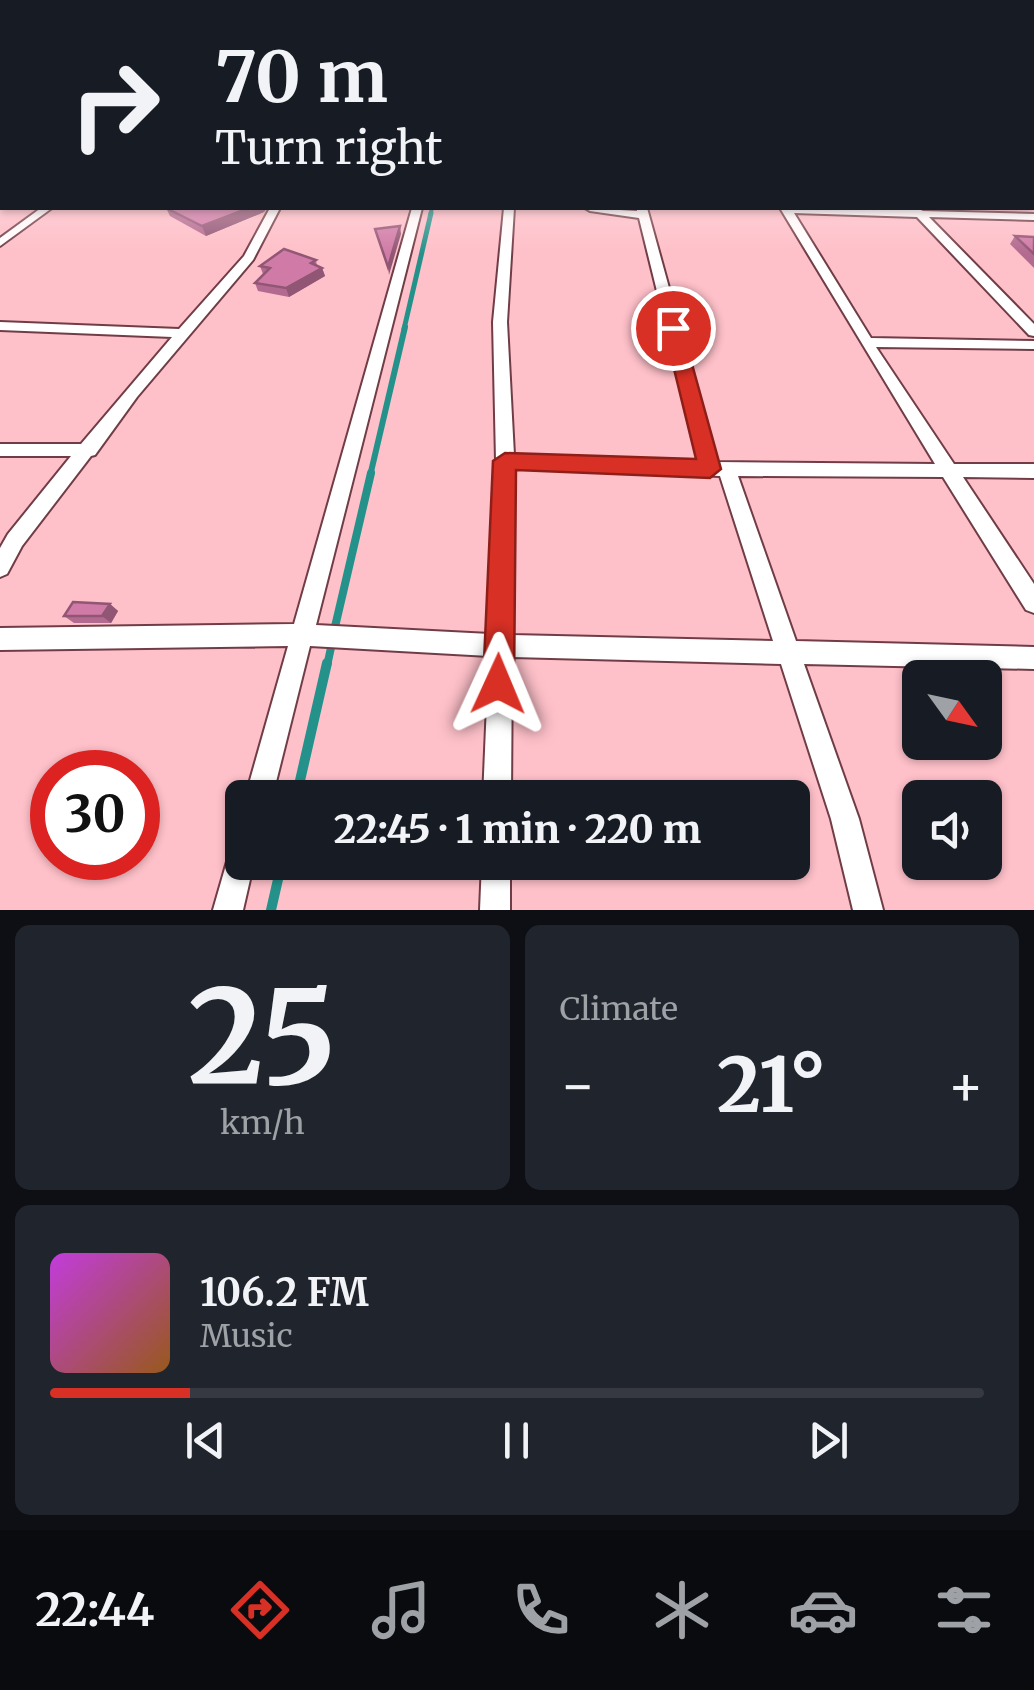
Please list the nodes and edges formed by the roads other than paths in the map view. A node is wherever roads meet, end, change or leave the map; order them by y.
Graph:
1 (45, 210) edge
2 (274, 210) edge
3 (416, 210) edge
4 (509, 210) edge
5 (786, 210) edge
6 (850, 210) edge
7 (643, 211) edge
8 (916, 211) edge
9 (1034, 217) edge
10 (0, 243) edge
11 (0, 326) edge
12 (1034, 332) edge
13 (181, 334) junction
14 (866, 342) junction
15 (1034, 345) edge
16 (0, 450) edge
17 (89, 450) junction
18 (505, 461) junction
19 (718, 468) junction
20 (949, 469) junction
21 (1034, 471) edge
22 (0, 568) edge
23 (1034, 603) edge
24 (301, 635) junction
25 (0, 639) edge
26 (499, 646) junction
27 (789, 652) junction
28 (1034, 658) edge
29 (263, 780) edge
30 (497, 780) edge
31 (236, 880) edge
32 (496, 880) edge
33 (228, 910) edge
34 (495, 910) edge
35 (868, 910) edge

1 - 10 street
2 - 13 street
3 - 24 street
4 - 18 street
5 - 14 street
6 - 8 street
7 - 19 street
8 - 9 street
8 - 12 street
11 - 13 street
13 - 17 street
14 - 15 street
14 - 20 street
16 - 17 street
17 - 22 street
18 - 19 street
18 - 26 street
19 - 20 street
19 - 27 street
20 - 21 street
20 - 23 street
24 - 25 street
24 - 26 street
24 - 29 street
26 - 27 street
26 - 30 street
27 - 28 street
27 - 35 street
31 - 33 street
32 - 34 street

